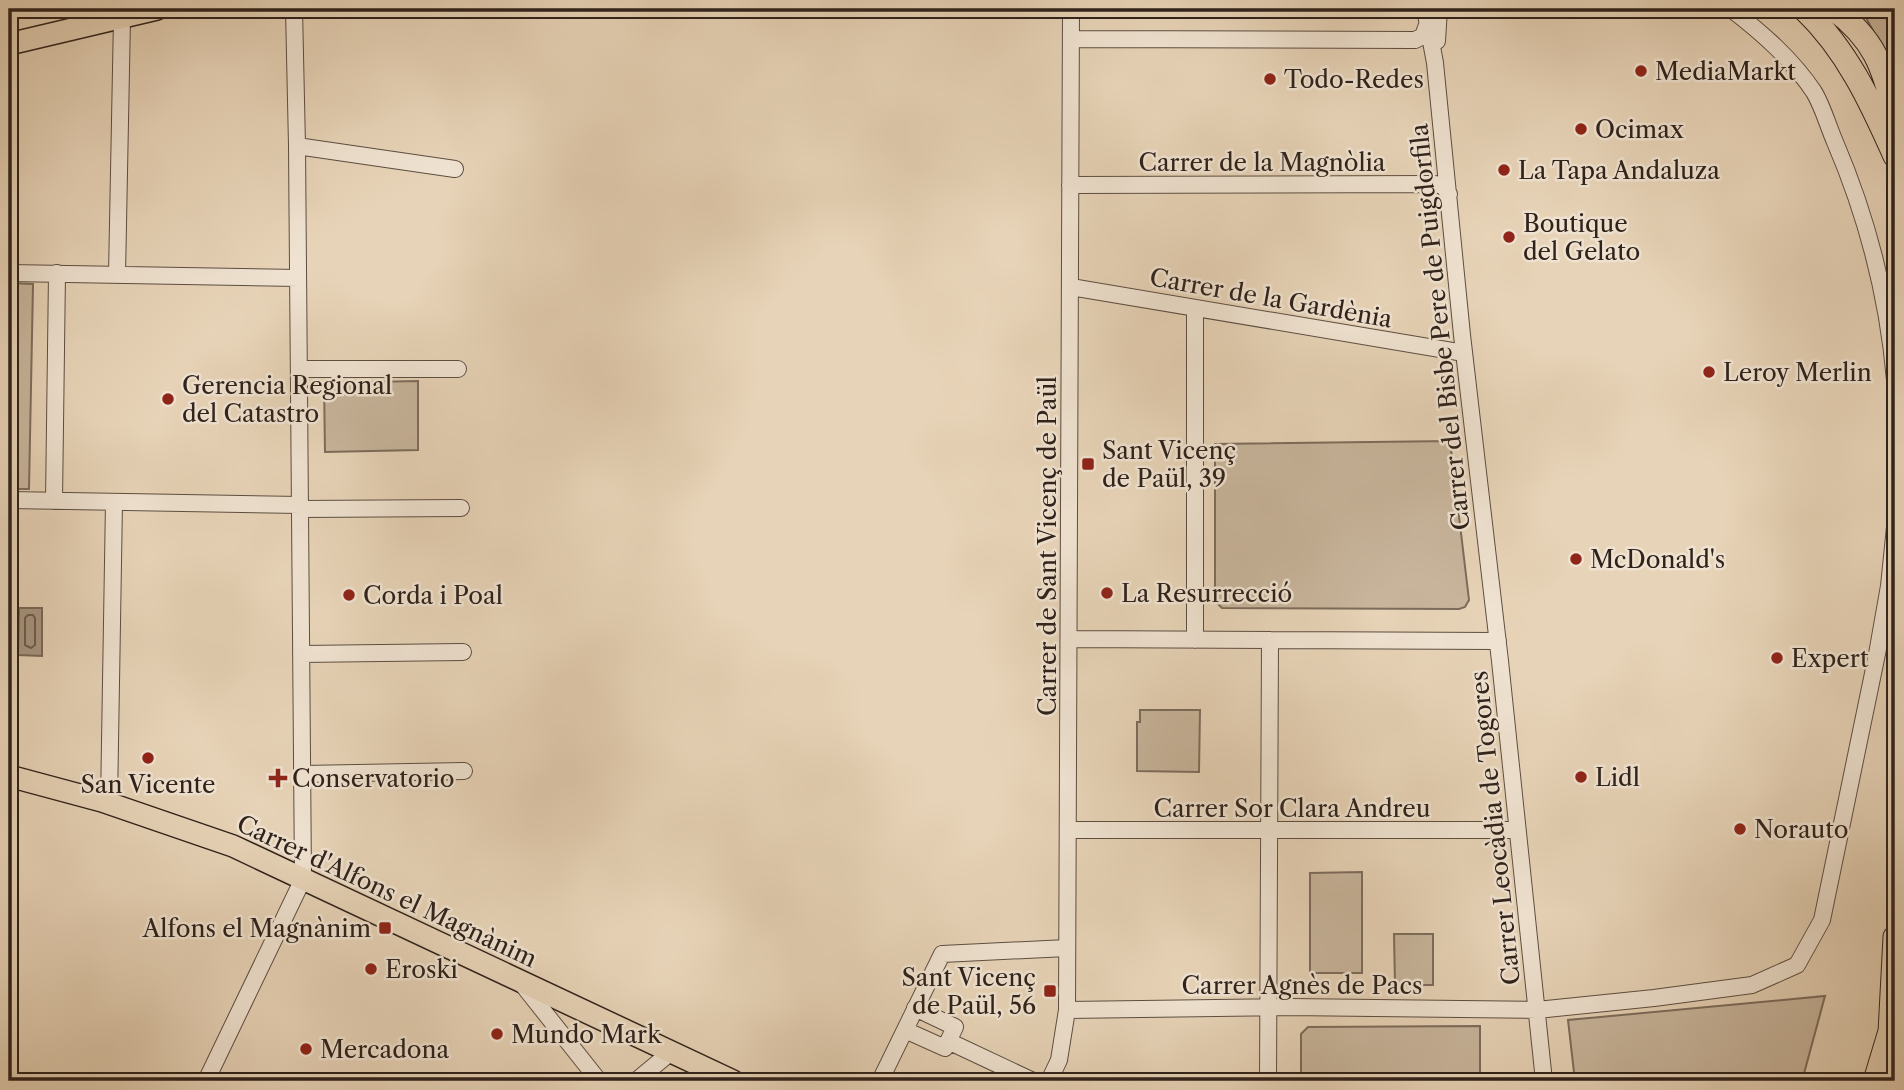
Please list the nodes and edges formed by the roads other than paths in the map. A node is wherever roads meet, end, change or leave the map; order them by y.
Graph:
1 (156, 9) edge
2 (294, 9) edge
3 (1071, 9) edge
4 (1439, 9) edge
5 (1731, 9) edge
6 (1804, 9) edge
7 (1834, 9) edge
8 (1426, 17) edge
9 (122, 18) junction
10 (1071, 39) junction
11 (9, 44) edge
12 (1435, 63) junction
13 (1895, 113) edge
14 (297, 146) junction
15 (1895, 156) edge
16 (455, 169) dead end
17 (1070, 185) junction
18 (1450, 194) junction
19 (9, 273) edge
20 (57, 274) junction
21 (117, 275) junction
22 (298, 278) junction
23 (1071, 287) junction
24 (1195, 308) junction
25 (1464, 353) junction
26 (299, 369) junction
27 (458, 369) dead end
28 (1895, 380) edge
29 (9, 500) edge
30 (54, 501) junction
31 (114, 502) junction
32 (300, 507) junction
33 (461, 508) dead end
34 (1895, 527) edge
35 (1069, 639) junction
36 (1195, 640) junction
37 (1270, 640) junction
38 (1498, 641) junction
39 (463, 652) dead end
40 (301, 654) junction
41 (464, 771) dead end
42 (303, 774) junction
43 (9, 776) edge
44 (110, 803) junction
45 (1068, 830) junction
46 (1517, 830) junction
47 (1268, 832) junction
48 (303, 879) junction
49 (1895, 937) edge
50 (1067, 948) junction
51 (521, 982) junction
52 (1268, 1007) junction
53 (915, 1008) junction
54 (1067, 1010) junction
55 (1537, 1010) junction
56 (1893, 1024) edge
57 (905, 1030) junction
58 (948, 1041) junction
59 (671, 1052) junction
60 (206, 1081) edge
61 (599, 1081) edge
62 (636, 1081) edge
63 (733, 1081) edge
64 (880, 1081) edge
65 (1033, 1081) edge
66 (1049, 1081) edge
67 (1268, 1081) edge
68 (1544, 1081) edge
69 (1875, 1081) edge

1 - 9 main road
2 - 14 street
3 - 10 street, Carrer de Sant Vicenç de Paül
4 - 12 street
5 - 28 street
6 - 15 highway
7 - 13 highway
8 - 10 street
8 - 12 street, Carrer del Bisbe Pere de Puigdorfila
9 - 11 main road
9 - 21 street
10 - 17 street, Carrer de Sant Vicenç de Paül
12 - 18 street, Carrer del Bisbe Pere de Puigdorfila
14 - 16 street
14 - 22 street
17 - 18 street, Carrer de la Magnòlia
17 - 23 street, Carrer de Sant Vicenç de Paül
18 - 25 street, Carrer del Bisbe Pere de Puigdorfila
19 - 20 street
20 - 21 street
20 - 30 street
21 - 22 street
22 - 26 street
23 - 24 street, Carrer de la Gardènia
23 - 35 street, Carrer de Sant Vicenç de Paül
24 - 25 street, Carrer de la Gardènia
24 - 36 street
25 - 38 street, Carrer del Bisbe Pere de Puigdorfila
26 - 27 street
26 - 32 street
29 - 30 street
30 - 31 street
31 - 32 street
31 - 44 street
32 - 33 street
32 - 40 street
34 - 55 street, Carrer Agnès de Pacs
35 - 36 street
35 - 45 street, Carrer de Sant Vicenç de Paül
36 - 37 street
37 - 38 street
37 - 47 street
38 - 46 street, Carrer Leocàdia de Togores
39 - 40 street
40 - 42 street
41 - 42 street
42 - 48 street
43 - 44 main road, Carrer d'Alfons el Magnànim
44 - 48 main road, Carrer d'Alfons el Magnànim
45 - 47 street, Carrer Sor Clara Andreu
45 - 50 street, Carrer de Sant Vicenç de Paül
46 - 47 street, Carrer Sor Clara Andreu
46 - 55 street, Carrer Leocàdia de Togores
47 - 52 street
48 - 51 main road, Carrer d'Alfons el Magnànim
48 - 60 street
49 - 56 highway
50 - 53 street
50 - 54 street, Carrer de Sant Vicenç de Paül
51 - 59 main road, Carrer d'Alfons el Magnànim
51 - 61 street
52 - 54 street, Carrer Agnès de Pacs
52 - 55 street, Carrer Agnès de Pacs
52 - 67 street
53 - 57 street
53 - 58 street
54 - 66 street, Carrer de Sant Vicenç de Paül
55 - 68 street
56 - 69 highway
57 - 58 street
57 - 64 street
58 - 65 street
59 - 62 street
59 - 63 main road, Carrer d'Alfons el Magnànim

